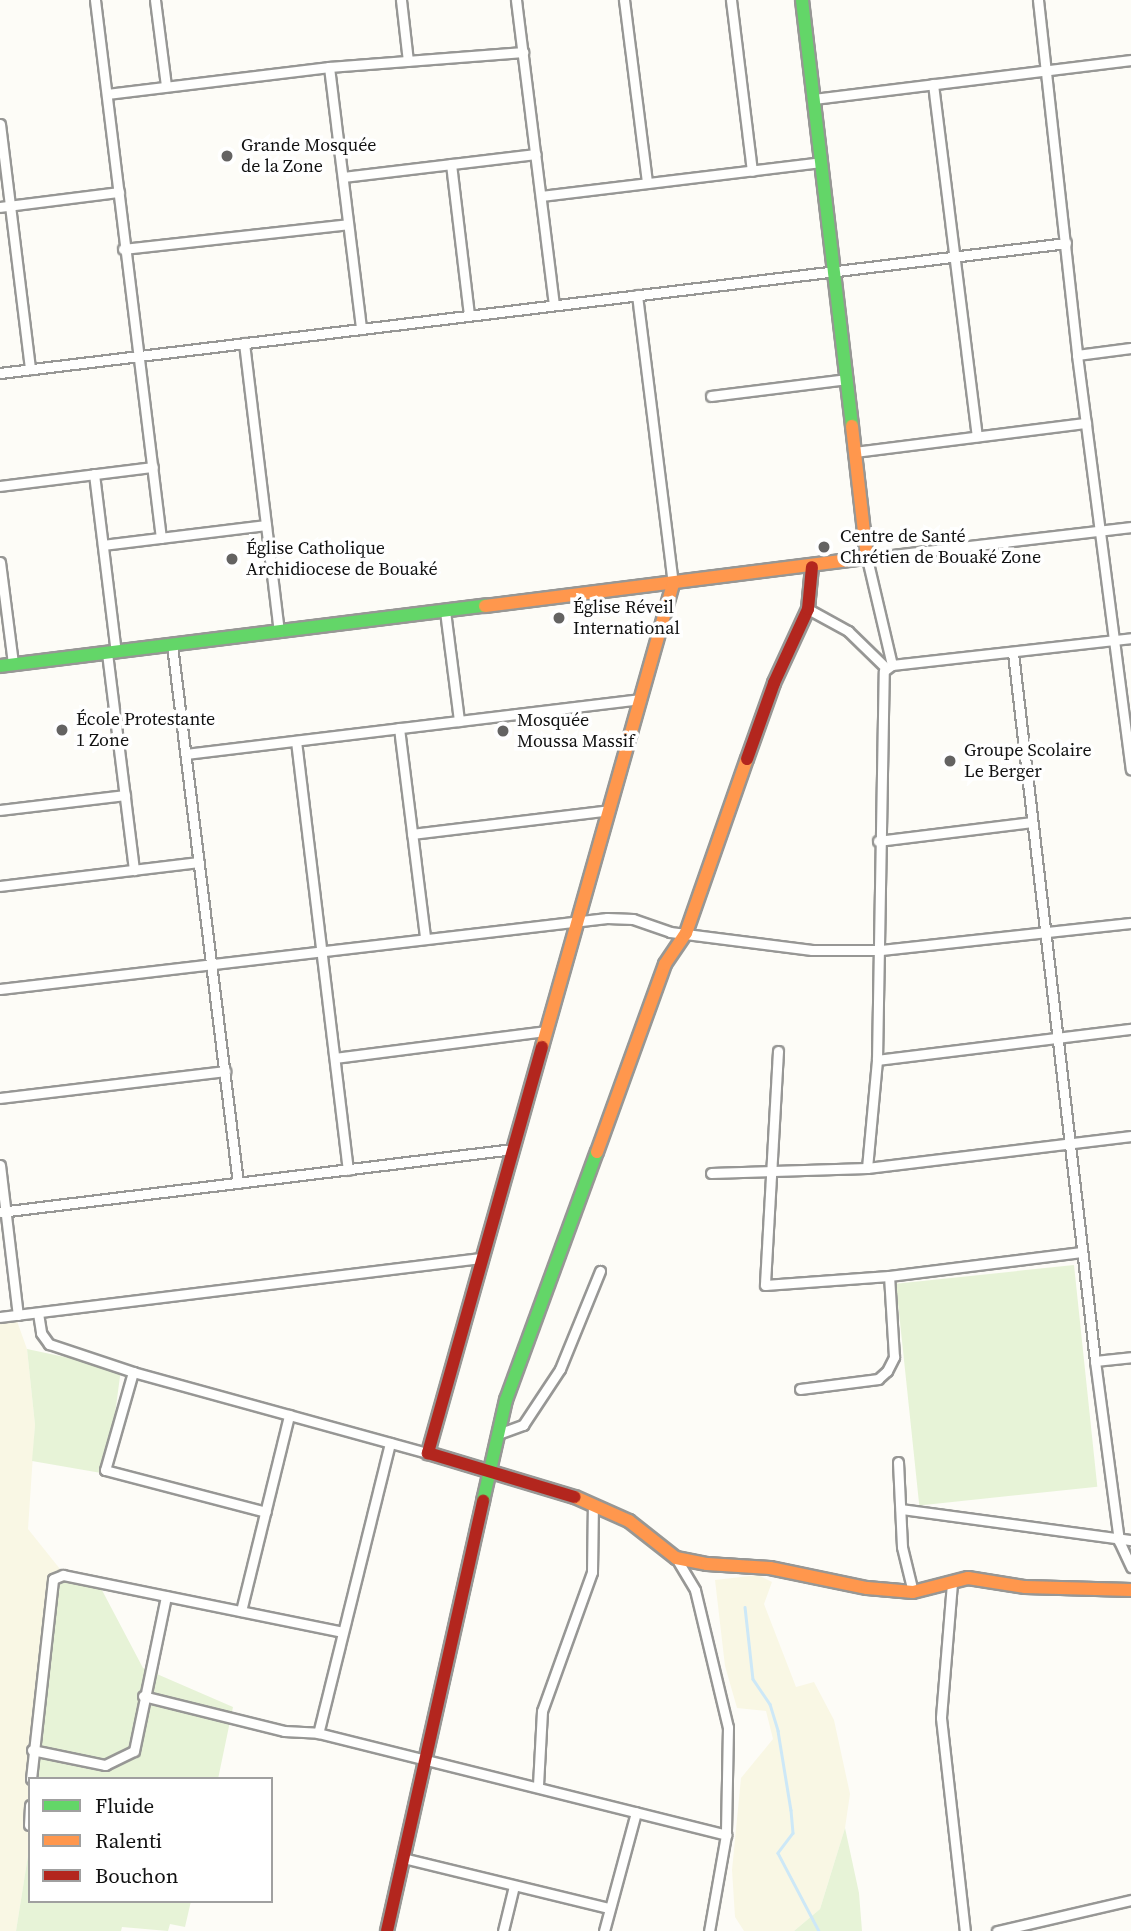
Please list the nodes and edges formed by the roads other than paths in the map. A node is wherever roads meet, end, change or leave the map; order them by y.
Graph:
1 (95, 0) edge
2 (155, 0) edge
3 (401, 0) edge
4 (516, 0) edge
5 (624, 0) edge
6 (730, 0) edge
7 (802, 0) edge
8 (1038, 0) edge
9 (523, 52) junction
10 (1131, 60) edge
11 (408, 61) junction
12 (329, 67) junction
13 (1048, 71) junction
14 (933, 84) junction
15 (166, 86) junction
16 (107, 94) junction
17 (814, 99) junction
18 (0, 124) edge
19 (536, 153) junction
20 (821, 162) junction
21 (451, 164) junction
22 (752, 171) junction
23 (342, 177) junction
24 (647, 183) junction
25 (119, 192) junction
26 (541, 196) junction
27 (5, 206) edge
28 (348, 224) junction
29 (1066, 243) junction
30 (123, 249) junction
31 (955, 256) junction
32 (836, 272) junction
33 (637, 295) junction
34 (554, 305) junction
35 (469, 315) junction
36 (361, 329) junction
37 (244, 343) junction
38 (1131, 348) edge
39 (1077, 355) junction
40 (136, 356) junction
41 (30, 369) junction
42 (0, 373) edge
43 (847, 379) junction
44 (711, 397) dead end
45 (1086, 423) junction
46 (977, 436) junction
47 (855, 452) junction
48 (153, 467) junction
49 (94, 474) junction
50 (0, 486) edge
51 (266, 525) junction
52 (1131, 527) edge
53 (1100, 531) junction
54 (161, 538) junction
55 (103, 545) junction
56 (867, 558) junction
57 (0, 562) edge
58 (812, 567) junction
59 (673, 583) junction
60 (808, 609) junction
61 (445, 611) junction
62 (279, 632) junction
63 (1131, 638) edge
64 (1114, 640) junction
65 (173, 645) junction
66 (111, 652) junction
67 (1013, 653) junction
68 (6, 665) edge
69 (889, 666) junction
70 (641, 699) junction
71 (459, 721) junction
72 (399, 728) junction
73 (296, 741) junction
74 (186, 754) junction
75 (1131, 770) edge
76 (125, 795) junction
77 (0, 810) edge
78 (609, 810) junction
79 (1032, 822) junction
80 (412, 834) junction
81 (878, 841) junction
82 (199, 862) junction
83 (134, 870) junction
84 (0, 886) edge
85 (577, 923) junction
86 (1131, 923) edge
87 (686, 933) junction
88 (1042, 934) junction
89 (425, 937) junction
90 (881, 950) junction
91 (322, 952) junction
92 (213, 963) junction
93 (0, 989) edge
94 (1131, 1029) edge
95 (546, 1031) junction
96 (1055, 1038) junction
97 (778, 1051) dead end
98 (335, 1058) junction
99 (877, 1060) junction
100 (225, 1070) junction
101 (0, 1098) edge
102 (1131, 1136) edge
103 (1069, 1144) junction
104 (513, 1149) junction
105 (0, 1165) edge
106 (867, 1168) junction
107 (348, 1170) junction
108 (768, 1173) junction
109 (711, 1174) dead end
110 (238, 1183) junction
111 (3, 1212) edge
112 (1082, 1252) junction
113 (482, 1258) junction
114 (600, 1270) dead end
115 (889, 1276) junction
116 (38, 1312) junction
117 (18, 1315) junction
118 (0, 1317) edge
119 (1131, 1357) edge
120 (1095, 1362) junction
121 (133, 1372) junction
122 (800, 1389) dead end
123 (289, 1415) junction
124 (498, 1434) junction
125 (390, 1443) junction
126 (428, 1453) junction
127 (898, 1462) dead end
128 (488, 1470) junction
129 (593, 1504) junction
130 (901, 1509) junction
131 (266, 1512) junction
132 (1131, 1540) edge
133 (1119, 1541) junction
134 (676, 1558) junction
135 (1131, 1567) edge
136 (952, 1583) junction
137 (1131, 1590) edge
138 (913, 1592) junction
139 (166, 1596) junction
140 (241, 1611) junction
141 (342, 1632) junction
142 (143, 1696) junction
143 (318, 1733) junction
144 (32, 1750) junction
145 (425, 1759) junction
146 (31, 1777) edge
147 (538, 1786) junction
148 (636, 1812) junction
149 (726, 1835) junction
150 (403, 1858) junction
151 (514, 1886) junction
152 (1131, 1900) edge
153 (608, 1908) junction
154 (1019, 1928) edge
155 (387, 1931) edge
156 (503, 1931) edge
157 (604, 1931) edge
158 (709, 1931) edge
159 (965, 1931) edge
160 (997, 1931) edge

1 - 16 street
2 - 15 street
3 - 11 street
4 - 9 street
5 - 24 street
6 - 22 street
7 - 17 street
8 - 13 street
9 - 11 street
9 - 19 street
10 - 13 street
11 - 12 street
12 - 15 street
12 - 23 street
13 - 14 street
13 - 29 street
14 - 17 street
14 - 31 street
15 - 16 street
16 - 25 street
17 - 20 street
18 - 27 street
19 - 21 street
19 - 26 street
20 - 22 street
20 - 32 street
21 - 23 street
21 - 35 street
22 - 24 street
23 - 28 street
24 - 26 street
25 - 27 street
25 - 30 street
26 - 34 street
27 - 41 street
28 - 30 street
28 - 36 street
29 - 31 street
29 - 39 street
30 - 40 street
31 - 32 street
31 - 46 street
32 - 33 street
32 - 43 street
33 - 34 street
33 - 59 street
34 - 35 street
35 - 36 street
36 - 37 street
37 - 40 street
37 - 51 street
38 - 39 street
39 - 45 street
40 - 41 street
40 - 48 street
41 - 42 street
43 - 44 street
43 - 47 street
45 - 46 street
45 - 53 street
46 - 47 street
47 - 56 street
48 - 49 street
48 - 54 street
49 - 50 street
49 - 55 street
51 - 54 street
51 - 62 street
52 - 53 street
53 - 56 street
53 - 64 street
54 - 55 street
55 - 66 street
56 - 58 street
56 - 69 street
57 - 68 street
58 - 59 street
58 - 60 street
59 - 61 street
59 - 70 street
60 - 69 street
60 - 87 street
61 - 62 street
61 - 71 street
62 - 65 street
63 - 64 street
64 - 67 street
64 - 75 street
65 - 66 street
65 - 74 street
66 - 68 street
66 - 76 street
67 - 69 street
67 - 79 street
69 - 81 street
70 - 71 street
70 - 78 street
71 - 72 street
72 - 73 street
72 - 80 street
73 - 74 street
73 - 91 street
74 - 82 street
76 - 77 street
76 - 83 street
78 - 80 street
78 - 85 street
79 - 81 street
79 - 88 street
80 - 89 street
81 - 90 street
82 - 83 street
82 - 92 street
83 - 84 street
85 - 87 street
85 - 89 street
85 - 95 street
86 - 88 street
87 - 90 street
87 - 124 street
88 - 90 street
88 - 96 street
89 - 91 street
90 - 99 street
91 - 92 street
91 - 98 street
92 - 93 street
92 - 100 street
94 - 96 street
95 - 98 street
95 - 104 street
96 - 99 street
96 - 103 street
97 - 108 street
98 - 107 street
99 - 106 street
100 - 101 street
100 - 110 street
102 - 103 street
103 - 106 street
103 - 112 street
104 - 107 street
104 - 113 street
105 - 111 street
106 - 108 street
107 - 110 street
108 - 109 street
108 - 115 street
110 - 111 street
111 - 117 street
112 - 115 street
112 - 120 street
113 - 116 street
113 - 126 street
114 - 124 street
115 - 122 street
116 - 117 street
116 - 121 street
117 - 118 street
119 - 120 street
120 - 133 street
121 - 123 street
121 - 131 street
123 - 125 street
123 - 131 street
124 - 128 street
125 - 126 street
125 - 141 street
126 - 128 street
127 - 130 street
128 - 129 street
128 - 145 street
129 - 134 street
129 - 147 street
130 - 133 street
130 - 138 street
131 - 140 street
132 - 133 street
133 - 135 street
134 - 138 street
134 - 149 street
136 - 137 street
136 - 138 street
136 - 159 street
139 - 140 street
139 - 142 street
139 - 144 street
140 - 141 street
141 - 143 street
142 - 143 street
142 - 144 street
143 - 145 street
144 - 146 street
145 - 147 street
145 - 150 street
147 - 148 street
148 - 149 street
148 - 153 street
149 - 158 street
150 - 151 street
150 - 155 street
151 - 153 street
151 - 156 street
152 - 154 street
153 - 157 street
154 - 160 street

